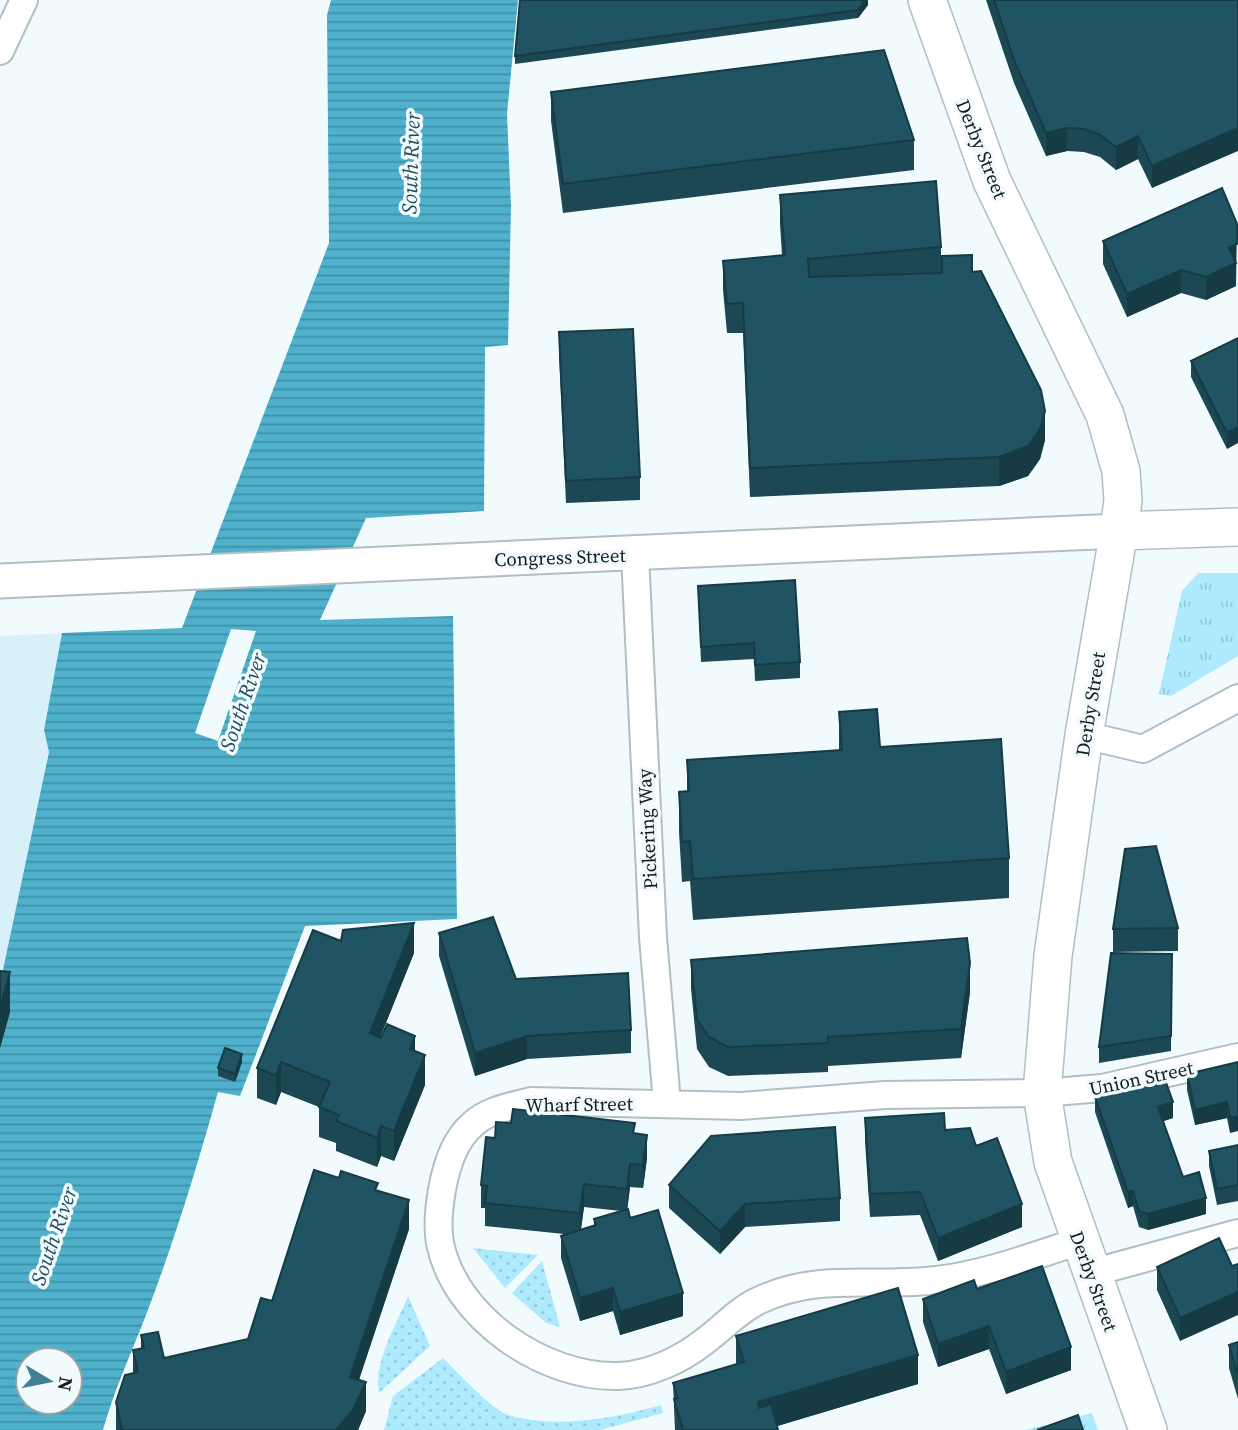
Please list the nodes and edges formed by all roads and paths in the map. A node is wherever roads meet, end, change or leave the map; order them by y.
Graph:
1 (24, 0) edge
2 (927, 0) edge
3 (0, 51) edge
4 (1238, 527) edge
5 (1119, 531) junction
6 (635, 554) junction
7 (0, 580) edge
8 (1238, 698) edge
9 (1084, 735) junction
10 (1238, 1057) edge
11 (1042, 1093) junction
12 (667, 1103) junction
13 (1238, 1233) edge
14 (1085, 1257) junction
15 (1147, 1430) edge

1 - 3 street
2 - 5 main road, Derby Street
4 - 5 main road
5 - 6 street, Congress Street
5 - 9 main road, Derby Street
6 - 7 street, Congress Street
6 - 12 street, Pickering Way
8 - 9 street
9 - 11 main road, Derby Street
10 - 11 street, Union Street
11 - 12 street, Wharf Street
11 - 14 main road, Derby Street
12 - 14 street, Wharf Street
13 - 14 street, Wharf Street
14 - 15 main road, Derby Street

